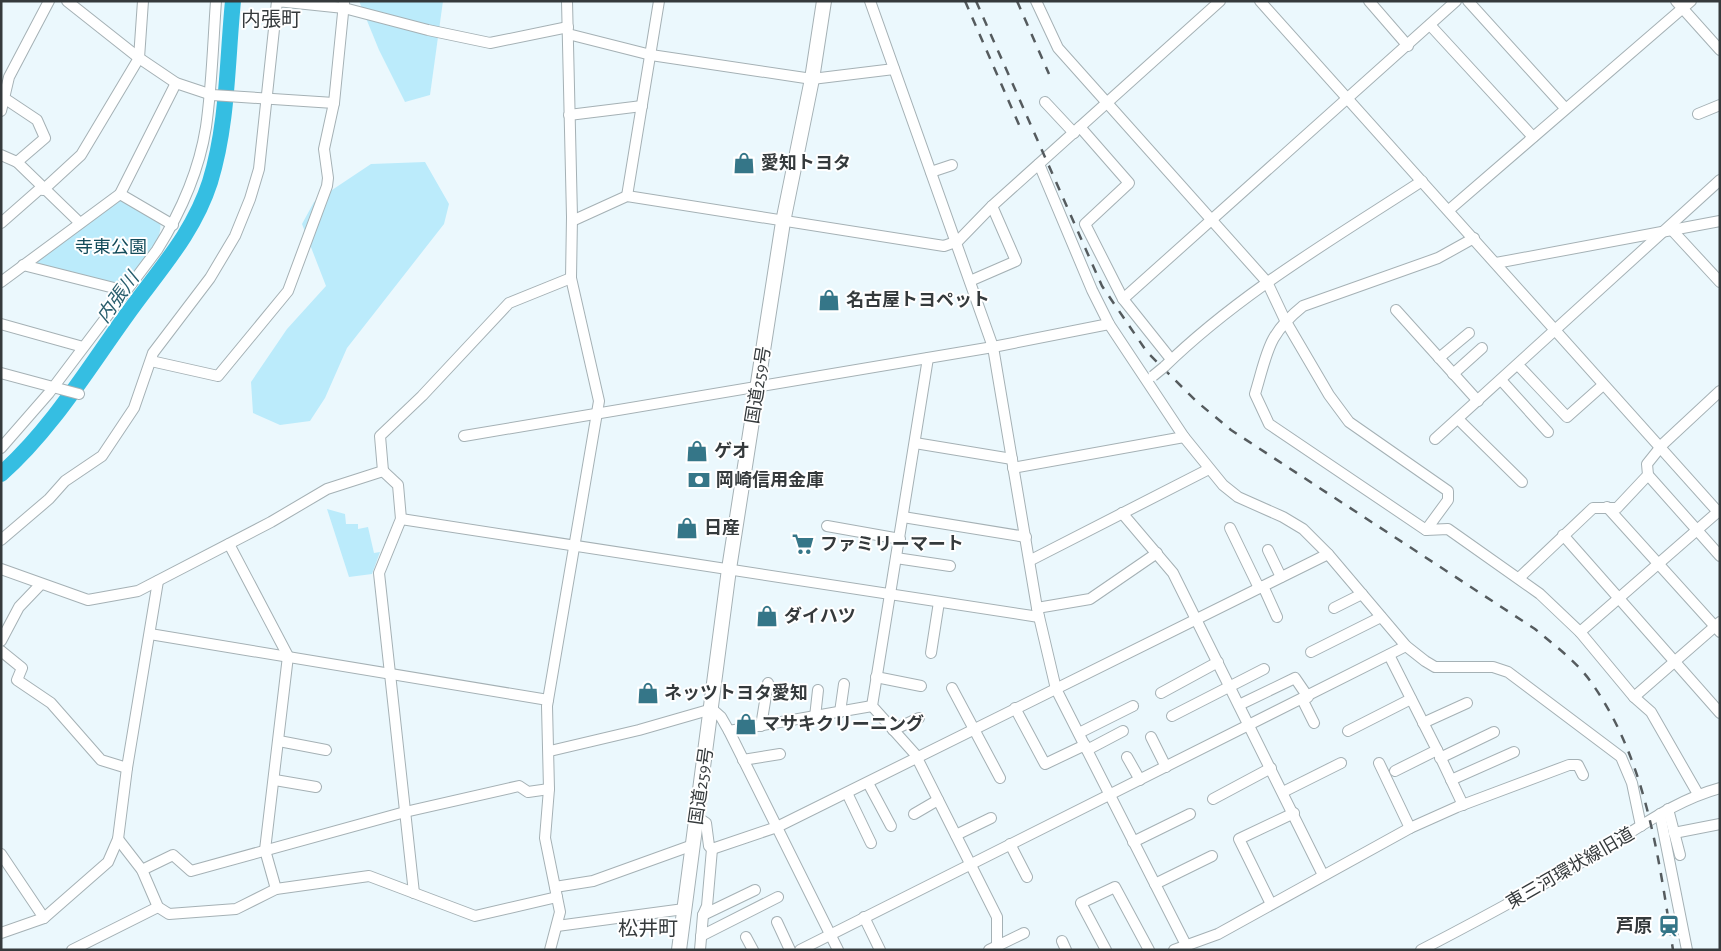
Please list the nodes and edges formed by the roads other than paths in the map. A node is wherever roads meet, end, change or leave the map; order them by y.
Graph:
1 (49, 1) edge
2 (67, 1) edge
3 (144, 1) edge
4 (216, 1) edge
5 (567, 1) edge
6 (659, 1) edge
7 (824, 1) edge
8 (870, 1) edge
9 (1220, 1) edge
10 (1260, 1) edge
11 (1369, 1) edge
12 (1456, 1) edge
13 (1468, 1) edge
14 (1691, 1) edge
15 (1039, 3) edge
16 (344, 4) edge
17 (1679, 5) edge
18 (1430, 25) junction
19 (568, 31) junction
20 (1408, 46) junction
21 (1720, 50) edge
22 (651, 54) junction
23 (139, 58) junction
24 (894, 68) junction
25 (5, 76) edge
26 (812, 79) junction
27 (176, 83) junction
28 (210, 95) junction
29 (4, 98) junction
30 (268, 99) junction
31 (1348, 100) junction
32 (1045, 102) dead end
33 (1107, 102) junction
34 (334, 103) junction
35 (1720, 105) edge
36 (642, 106) junction
37 (1565, 108) junction
38 (1, 111) edge
39 (569, 114) junction
40 (1698, 114) dead end
41 (1077, 130) junction
42 (1533, 137) junction
43 (1, 155) edge
44 (16, 162) junction
45 (1039, 164) junction
46 (952, 165) dead end
47 (931, 172) junction
48 (1720, 180) edge
49 (1422, 181) junction
50 (43, 188) junction
51 (120, 194) junction
52 (627, 196) junction
53 (992, 206) junction
54 (1449, 210) junction
55 (1211, 219) junction
56 (572, 220) junction
57 (1720, 220) edge
58 (783, 222) junction
59 (1, 223) edge
60 (80, 223) junction
61 (173, 225) junction
62 (1667, 230) junction
63 (1474, 238) junction
64 (956, 241) junction
65 (1496, 264) junction
66 (23, 265) junction
67 (571, 278) junction
68 (970, 281) junction
69 (1, 282) edge
70 (1266, 282) junction
71 (1720, 282) edge
72 (126, 291) junction
73 (1123, 299) junction
74 (1396, 310) dead end
75 (1285, 320) junction
76 (1, 324) edge
77 (1109, 324) junction
78 (1555, 332) junction
79 (1469, 333) dead end
80 (83, 347) junction
81 (993, 347) junction
82 (1482, 348) dead end
83 (928, 358) junction
84 (1439, 358) junction
85 (151, 360) junction
86 (1167, 363) junction
87 (1518, 365) junction
88 (1, 373) edge
89 (1453, 374) junction
90 (1150, 379) junction
91 (1501, 380) junction
92 (1603, 385) junction
93 (758, 386) junction
94 (56, 388) junction
95 (79, 394) dead end
96 (1718, 396) edge
97 (1478, 401) junction
98 (596, 415) junction
99 (1458, 419) junction
100 (1548, 432) dead end
101 (464, 436) dead end
102 (1184, 437) junction
103 (1436, 439) dead end
104 (915, 443) junction
105 (1, 448) edge
106 (1660, 448) junction
107 (1012, 463) junction
108 (1209, 469) junction
109 (383, 470) junction
110 (1648, 475) junction
111 (1522, 482) dead end
112 (1607, 507) junction
113 (1719, 511) edge
114 (1122, 513) junction
115 (903, 517) junction
116 (401, 519) junction
117 (827, 526) dead end
118 (1230, 528) dead end
119 (1426, 530) junction
120 (1697, 530) junction
121 (1563, 535) junction
122 (1026, 537) junction
123 (900, 539) junction
124 (1, 540) edge
125 (229, 544) junction
126 (574, 547) junction
127 (1268, 550) dead end
128 (1157, 553) junction
129 (1328, 554) junction
130 (1720, 556) edge
131 (896, 558) junction
132 (1031, 560) junction
133 (1658, 564) junction
134 (950, 566) dead end
135 (1, 569) edge
136 (730, 569) junction
137 (1281, 577) junction
138 (1519, 578) junction
139 (158, 580) junction
140 (41, 584) junction
141 (1261, 587) junction
142 (890, 594) junction
143 (1362, 594) junction
144 (1618, 597) junction
145 (939, 602) junction
146 (1334, 608) dead end
147 (1038, 613) junction
148 (1277, 616) dead end
149 (1381, 617) junction
150 (1197, 619) junction
151 (1718, 627) edge
152 (1580, 632) junction
153 (150, 634) junction
154 (1, 641) edge
155 (1406, 646) junction
156 (1, 652) edge
157 (1311, 652) dead end
158 (931, 653) dead end
159 (1389, 655) junction
160 (288, 656) junction
161 (1218, 662) junction
162 (1674, 662) junction
163 (1264, 668) dead end
164 (392, 674) junction
165 (876, 678) junction
166 (768, 683) dead end
167 (844, 684) dead end
168 (921, 686) dead end
169 (1230, 686) junction
170 (952, 688) dead end
171 (1056, 689) junction
172 (818, 690) dead end
173 (1161, 693) dead end
174 (1305, 698) junction
175 (1634, 698) junction
176 (1411, 699) junction
177 (548, 700) junction
178 (1467, 702) dead end
179 (1239, 705) junction
180 (872, 706) junction
181 (1133, 706) dead end
182 (1016, 708) junction
183 (712, 709) junction
184 (840, 712) junction
185 (1720, 712) edge
186 (1172, 716) dead end
187 (815, 717) junction
188 (919, 718) dead end
189 (1314, 723) dead end
190 (1423, 723) junction
191 (1249, 725) junction
192 (761, 726) junction
193 (894, 730) junction
194 (975, 730) junction
195 (1348, 731) dead end
196 (729, 732) junction
197 (1123, 732) dead end
198 (1494, 732) dead end
199 (1079, 733) junction
200 (1151, 737) dead end
201 (279, 742) junction
202 (1086, 747) junction
203 (326, 750) dead end
204 (550, 751) junction
205 (1514, 752) dead end
206 (780, 754) dead end
207 (1439, 754) junction
208 (1127, 757) dead end
209 (917, 759) junction
210 (743, 760) junction
211 (1341, 763) dead end
212 (1379, 763) dead end
213 (1166, 766) junction
214 (127, 768) junction
215 (1271, 768) junction
216 (1395, 771) dead end
217 (1584, 775) dead end
218 (1000, 778) dead end
219 (275, 780) junction
220 (1140, 780) junction
221 (1451, 780) junction
222 (868, 783) junction
223 (316, 786) dead end
224 (1720, 788) edge
225 (549, 789) junction
226 (1283, 792) junction
227 (847, 793) junction
228 (1698, 794) junction
229 (1109, 795) junction
230 (1213, 799) dead end
231 (938, 800) junction
232 (1463, 805) junction
233 (405, 812) junction
234 (1664, 812) junction
235 (914, 814) dead end
236 (1190, 814) dead end
237 (1294, 814) junction
238 (697, 817) junction
239 (992, 818) dead end
240 (1720, 824) edge
241 (891, 826) dead end
242 (1641, 826) junction
243 (777, 827) junction
244 (1410, 828) junction
245 (1674, 833) junction
246 (956, 835) junction
247 (118, 839) junction
248 (1133, 842) junction
249 (871, 844) dead end
250 (1010, 844) junction
251 (693, 845) junction
252 (712, 849) junction
253 (265, 850) junction
254 (1680, 855) dead end
255 (2, 856) edge
256 (1212, 856) dead end
257 (970, 864) junction
258 (142, 870) junction
259 (1323, 875) junction
260 (1027, 878) dead end
261 (1155, 884) junction
262 (276, 890) junction
263 (756, 890) dead end
264 (556, 892) junction
265 (414, 893) junction
266 (778, 897) dead end
267 (1271, 904) junction
268 (158, 907) junction
269 (684, 910) junction
270 (703, 915) junction
271 (864, 917) junction
272 (44, 918) junction
273 (777, 922) dead end
274 (557, 926) junction
275 (1, 933) edge
276 (1024, 933) dead end
277 (830, 935) junction
278 (701, 936) junction
279 (746, 937) dead end
280 (1186, 946) junction
281 (994, 949) edge
282 (72, 950) edge
283 (550, 950) edge
284 (679, 950) edge
285 (700, 950) edge
286 (753, 950) edge
287 (790, 950) edge
288 (800, 950) edge
289 (838, 950) edge
290 (880, 950) edge
291 (1106, 950) edge
292 (1149, 950) edge
293 (1174, 950) edge
294 (1421, 950) edge
295 (1686, 950) edge

1 - 25 street
2 - 23 street
3 - 23 street
4 - 28 street
5 - 19 street
6 - 22 street
7 - 26 highway, 国道259号
8 - 24 street
9 - 33 street
10 - 31 street
11 - 20 street
12 - 18 street
13 - 37 street
14 - 17 street
15 - 33 street
16 - 19 street
16 - 30 street
16 - 34 street
17 - 21 street
17 - 37 street
18 - 20 street
18 - 42 street
19 - 22 street
19 - 39 street
20 - 31 street
22 - 26 street
22 - 36 street
23 - 27 street
23 - 50 street
24 - 26 street
24 - 47 street
25 - 29 street
26 - 58 highway, 国道259号
27 - 28 street
27 - 51 street
28 - 30 street
28 - 61 street
29 - 38 street
29 - 44 street
30 - 34 street
30 - 85 street
31 - 49 street
31 - 55 street
32 - 41 street
33 - 41 street
33 - 55 street
34 - 85 street
35 - 40 street
36 - 39 street
36 - 52 street
37 - 42 street
39 - 56 street
41 - 45 street
41 - 73 street
42 - 54 street
43 - 44 street
44 - 50 street
45 - 53 street
45 - 77 street
46 - 47 street
47 - 64 street
48 - 62 street
49 - 54 street
49 - 70 street
50 - 59 street
50 - 60 street
51 - 60 street
51 - 61 street
52 - 56 street
52 - 58 street
53 - 64 street
53 - 68 street
54 - 63 street
55 - 70 street
55 - 73 street
56 - 67 street
57 - 62 street
58 - 64 street
58 - 93 highway, 国道259号
60 - 66 street
61 - 72 street
62 - 65 street
62 - 71 street
62 - 78 street
63 - 65 street
63 - 75 street
64 - 68 street
65 - 78 street
66 - 69 street
66 - 72 street
67 - 98 street
67 - 109 street
68 - 81 street
70 - 75 street
70 - 86 street
72 - 80 street
73 - 86 street
74 - 84 street
75 - 119 street
75 - 119 street
76 - 80 street
77 - 81 street
77 - 90 street
78 - 87 street
78 - 92 street
79 - 84 street
80 - 94 street
81 - 83 street
81 - 107 street
82 - 89 street
83 - 93 street
83 - 104 street
84 - 89 street
85 - 124 street
86 - 90 street, bridge
87 - 91 street
87 - 92 street
88 - 94 street
89 - 97 street
90 - 102 street
91 - 97 street
91 - 100 street
92 - 106 street
93 - 98 street
93 - 136 highway, 国道259号
94 - 95 street
94 - 105 street
96 - 106 street
97 - 99 street
98 - 101 street
98 - 126 street
99 - 103 street
99 - 111 street
102 - 107 street
102 - 108 street
104 - 107 street
104 - 115 street
106 - 110 street
106 - 113 street
107 - 122 street
108 - 114 street
108 - 129 street
109 - 116 street
109 - 125 street
110 - 112 street
110 - 120 street
112 - 121 street
112 - 133 street
113 - 120 street
114 - 128 street
114 - 132 street
115 - 122 street
115 - 123 street
116 - 126 street
116 - 164 street
117 - 123 street
118 - 141 street
119 - 138 street
120 - 130 street
120 - 133 street
121 - 138 street
121 - 144 street
122 - 132 street
123 - 131 street
125 - 139 street
125 - 160 street
126 - 136 street
126 - 177 street
127 - 137 street
128 - 147 street
128 - 150 street
129 - 137 street
129 - 143 street
131 - 134 street
131 - 142 street
132 - 147 street
133 - 144 street
133 - 151 street
135 - 140 street
136 - 142 street
136 - 183 highway, 国道259号
137 - 141 street
138 - 152 street
139 - 140 street
139 - 153 street
140 - 154 street
141 - 148 street
141 - 150 street
142 - 145 street
142 - 165 street
143 - 146 street
143 - 149 street
144 - 152 street
144 - 162 street
145 - 147 street
145 - 158 street
147 - 171 street
149 - 155 street
149 - 157 street
150 - 161 street
150 - 171 street
151 - 162 street
152 - 175 street
153 - 160 street
153 - 214 street
155 - 159 street
155 - 242 street
156 - 214 street
159 - 174 street
159 - 176 street
160 - 164 street
160 - 201 street
161 - 169 street
161 - 173 street
162 - 175 street
162 - 185 street
163 - 169 street
164 - 177 street
164 - 233 street
165 - 168 street
165 - 180 street
166 - 192 street
167 - 184 street
169 - 179 street
169 - 186 street
170 - 194 street
171 - 182 street
171 - 199 street
172 - 187 street
174 - 179 street
174 - 189 street
174 - 191 street
175 - 228 street
176 - 190 street
176 - 195 street
177 - 204 street
178 - 190 street
179 - 191 street
180 - 184 street
180 - 193 street
181 - 199 street
182 - 194 street
182 - 202 street
183 - 196 street
183 - 204 street
183 - 238 highway, 国道259号
184 - 187 street
187 - 192 street
188 - 193 street
190 - 207 street
191 - 213 street
191 - 215 street
192 - 196 street
193 - 209 street
194 - 209 street
194 - 218 street
196 - 210 street
197 - 202 street
198 - 207 street
199 - 202 street
200 - 213 street
201 - 203 street
201 - 219 street
202 - 229 street
204 - 225 street
205 - 221 street
206 - 210 street
207 - 216 street
207 - 221 street
208 - 220 street
209 - 222 street
209 - 231 street
210 - 243 street
211 - 226 street
212 - 244 street
213 - 220 street
214 - 247 street
215 - 226 street
215 - 230 street
217 - 232 street
219 - 223 street
219 - 253 street
220 - 229 street
221 - 232 street
222 - 227 street
222 - 241 street
224 - 228 street, 東三河環状線旧道
225 - 233 street
225 - 264 street
226 - 237 street
227 - 243 street
227 - 249 street
228 - 234 street, 東三河環状線旧道
229 - 248 street
229 - 250 street
231 - 235 street
231 - 246 street
232 - 244 street
233 - 253 street
233 - 265 street
234 - 242 street, 東三河環状線旧道
234 - 245 street
234 - 295 street
236 - 248 street
237 - 259 street
237 - 267 street
238 - 251 highway, 国道259号
238 - 252 street
239 - 246 street
240 - 245 street
242 - 294 street, 東三河環状線旧道
243 - 252 street
243 - 277 street
244 - 259 street
245 - 254 street
246 - 257 street
247 - 258 street
247 - 272 street
248 - 261 street
250 - 257 street
250 - 260 street
251 - 264 street
251 - 269 highway, 国道259号
252 - 270 street
253 - 258 street
253 - 262 street
255 - 272 street
256 - 261 street
257 - 271 street
257 - 281 street
258 - 268 street
259 - 267 street
261 - 280 street
262 - 265 street
262 - 268 street
263 - 270 street
264 - 265 street
264 - 274 street
266 - 278 street
267 - 280 street
268 - 282 street
269 - 274 street
269 - 284 highway, 国道259号
270 - 278 street
271 - 277 street
271 - 290 street
272 - 275 street
273 - 287 street
274 - 283 street
276 - 281 street
277 - 288 street
277 - 289 street
278 - 285 street
279 - 286 street
280 - 293 street
291 - 292 street

